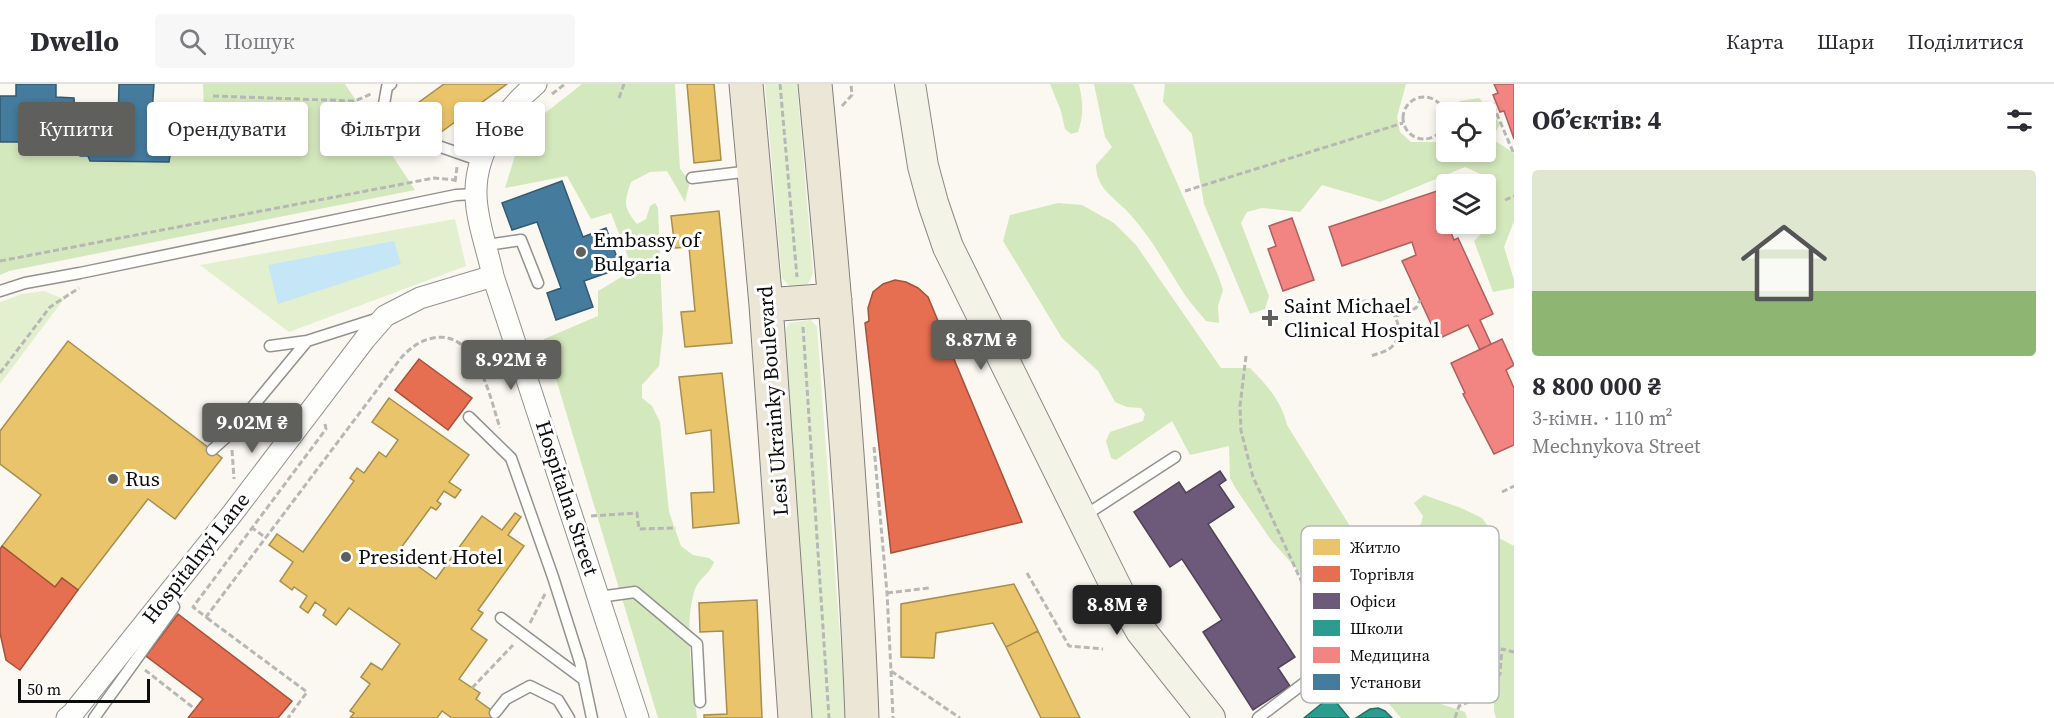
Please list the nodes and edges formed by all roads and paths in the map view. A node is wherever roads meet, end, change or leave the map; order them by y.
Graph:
1 (391, 84) edge
2 (565, 84) edge
3 (624, 84) edge
4 (746, 84) edge
5 (780, 84) edge
6 (910, 84) edge
7 (542, 91) edge
8 (829, 91) edge
9 (213, 96) dead end
10 (619, 98) dead end
11 (355, 101) dead end
12 (1436, 102) edge
13 (843, 105) dead end
14 (1496, 107) edge
15 (1403, 123) junction
16 (1436, 135) edge
17 (1514, 154) edge
18 (481, 161) junction
19 (754, 171) junction
20 (692, 178) dead end
21 (455, 180) dead end
22 (1185, 190) dead end
23 (476, 194) junction
24 (1514, 196) edge
25 (1505, 200) dead end
26 (487, 245) junction
27 (0, 261) edge
28 (493, 276) junction
29 (537, 283) dead end
30 (83, 285) dead end
31 (798, 285) dead end
32 (0, 291) edge
33 (835, 300) junction
34 (1420, 300) dead end
35 (766, 305) junction
36 (1352, 306) dead end
37 (385, 316) junction
38 (1396, 316) junction
39 (803, 327) dead end
40 (307, 341) junction
41 (270, 346) dead end
42 (1246, 356) dead end
43 (1371, 356) dead end
44 (0, 373) edge
45 (317, 401) junction
46 (469, 417) dead end
47 (230, 434) junction
48 (873, 444) dead end
49 (212, 450) dead end
50 (1175, 457) dead end
51 (511, 458) junction
52 (1514, 486) edge
53 (1503, 492) dead end
54 (236, 508) junction
55 (591, 517) dead end
56 (1081, 518) junction
57 (252, 527) junction
58 (676, 528) dead end
59 (266, 538) junction
60 (1027, 573) dead end
61 (1301, 580) edge
62 (929, 588) dead end
63 (887, 593) junction
64 (168, 595) junction
65 (599, 597) junction
66 (206, 617) junction
67 (501, 618) dead end
68 (1103, 649) dead end
69 (1514, 652) edge
70 (145, 670) dead end
71 (891, 671) junction
72 (1499, 676) edge
73 (583, 679) junction
74 (1301, 686) edge
75 (699, 702) dead end
76 (1466, 703) edge
77 (195, 709) dead end
78 (495, 713) dead end
79 (67, 718) edge
80 (94, 718) edge
81 (288, 718) edge
82 (569, 718) edge
83 (592, 718) edge
84 (638, 718) edge
85 (795, 718) edge
86 (829, 718) edge
87 (862, 718) edge
88 (893, 718) edge
89 (960, 718) edge
90 (1210, 718) edge
91 (1258, 718) edge
92 (1455, 718) edge

1 - 18 lane
2 - 7 path
3 - 10 path
4 - 19 main road, Lesi Ukrainky Boulevard
5 - 31 path
6 - 56 street
7 - 18 street, Hospitalna Street
8 - 13 path
8 - 33 main road
9 - 11 path
12 - 15 path
14 - 17 path
15 - 16 path
15 - 22 path
18 - 23 street, Hospitalna Street
19 - 20 lane
19 - 35 main road, Lesi Ukrainky Boulevard
21 - 27 path
23 - 26 street, Hospitalna Street
23 - 32 lane
24 - 25 path
26 - 28 street, Hospitalna Street
26 - 29 lane
28 - 37 street, Hospitalnyi Lane
28 - 65 street, Hospitalna Street
30 - 44 path
33 - 35 main road
33 - 87 main road
34 - 38 path
35 - 85 main road, Lesi Ukrainky Boulevard
36 - 38 path
37 - 40 lane
37 - 45 street, Hospitalnyi Lane
38 - 43 path
39 - 86 path
40 - 41 lane
40 - 47 lane
42 - 61 path
45 - 54 street, Hospitalnyi Lane
45 - 57 path
46 - 51 lane
47 - 49 lane
47 - 54 path
48 - 63 path
50 - 56 lane
51 - 59 path
51 - 73 lane
52 - 53 path
54 - 64 street, Hospitalnyi Lane
55 - 58 path
56 - 90 street
57 - 59 path
57 - 66 path
59 - 66 path
60 - 68 path
62 - 63 path
63 - 71 path
64 - 79 street, Hospitalnyi Lane
64 - 80 lane
65 - 75 lane
65 - 84 street, Hospitalna Street
66 - 81 path
67 - 73 lane
69 - 72 path
70 - 77 path
71 - 88 path
71 - 89 path
73 - 83 lane
74 - 91 lane
76 - 92 path
78 - 82 lane

